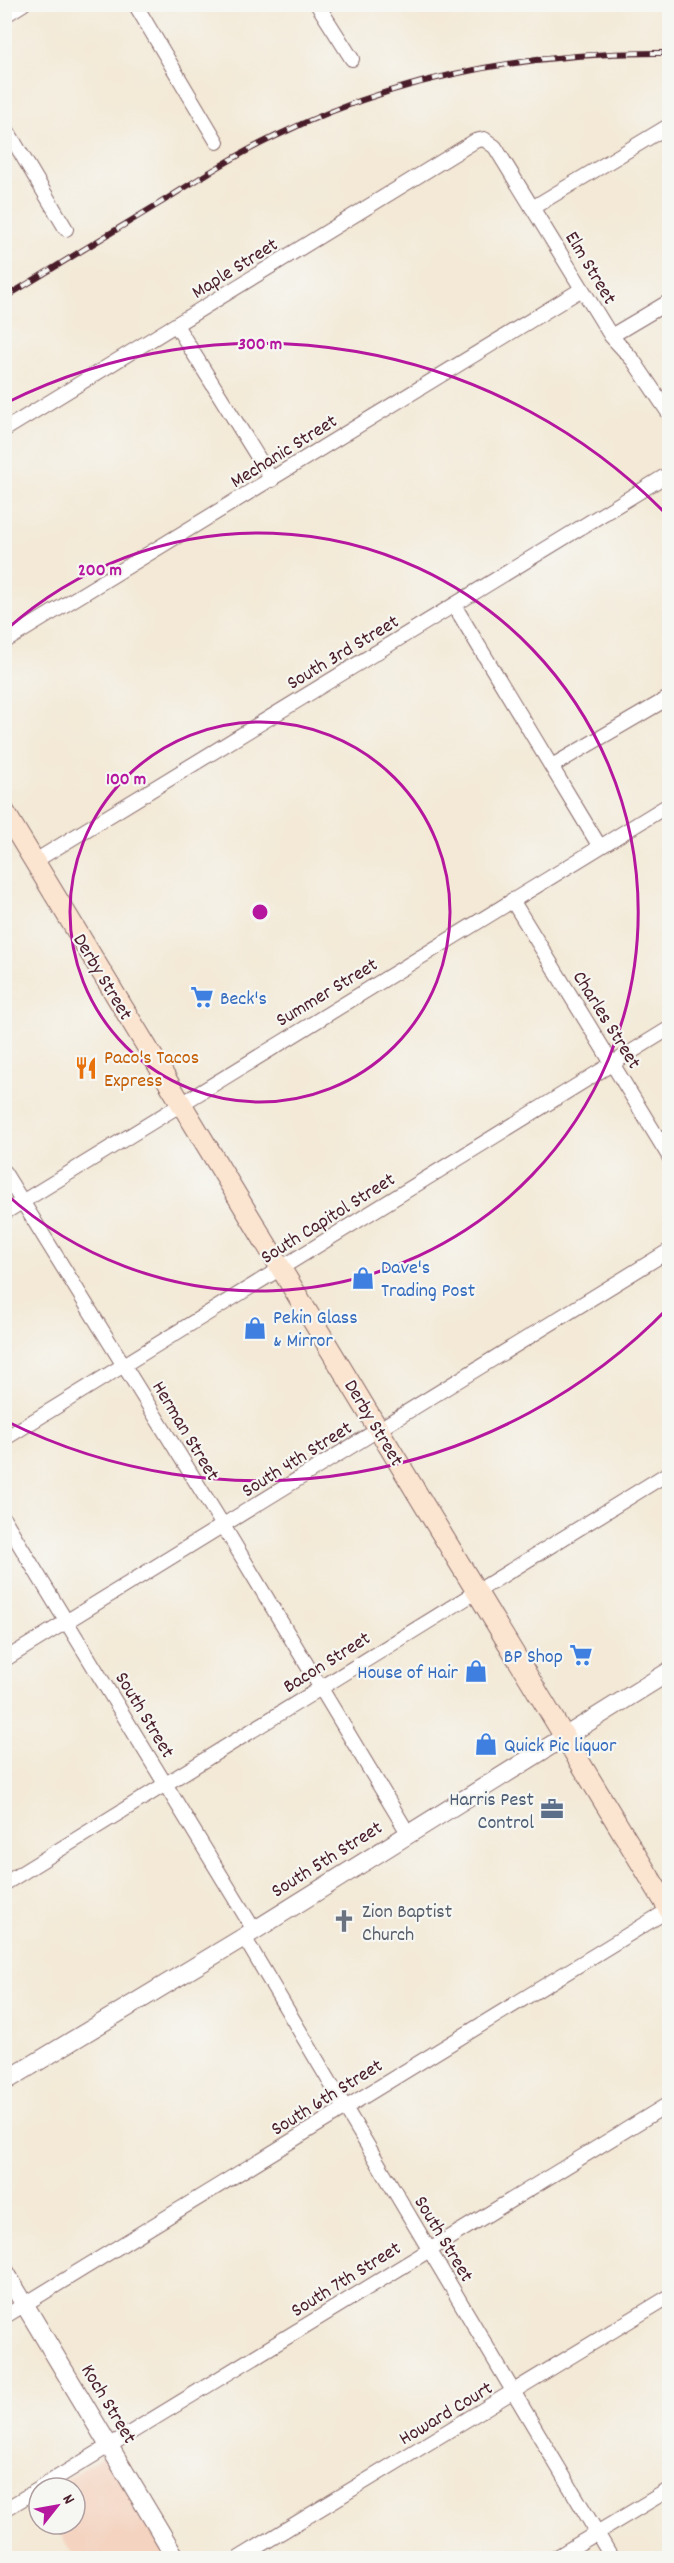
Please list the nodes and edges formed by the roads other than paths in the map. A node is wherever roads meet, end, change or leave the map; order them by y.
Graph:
1 (23, 4) edge
2 (135, 4) edge
3 (316, 4) edge
4 (4, 16) edge
5 (352, 59) dead end
6 (669, 124) edge
7 (4, 125) edge
8 (484, 139) joint
9 (217, 142) dead end
10 (532, 208) junction
11 (66, 230) dead end
12 (582, 289) junction
13 (669, 301) edge
14 (176, 325) junction
15 (611, 336) junction
16 (669, 415) edge
17 (4, 430) edge
18 (669, 473) edge
19 (272, 480) junction
20 (454, 604) junction
21 (4, 642) edge
22 (669, 697) edge
23 (552, 766) junction
24 (669, 804) edge
25 (4, 811) edge
26 (600, 847) junction
27 (34, 861) junction
28 (512, 900) junction
29 (669, 1028) edge
30 (612, 1063) junction
31 (181, 1102) junction
32 (669, 1158) edge
33 (4, 1172) edge
34 (23, 1202) junction
35 (4, 1213) edge
36 (669, 1250) edge
37 (282, 1268) junction
38 (124, 1364) junction
39 (379, 1429) junction
40 (4, 1439) edge
41 (669, 1472) edge
42 (4, 1519) edge
43 (224, 1527) junction
44 (477, 1590) junction
45 (67, 1622) junction
46 (4, 1660) edge
47 (669, 1671) edge
48 (320, 1687) junction
49 (565, 1734) junction
50 (166, 1784) junction
51 (408, 1833) junction
52 (4, 1884) edge
53 (669, 1910) edge
54 (249, 1934) junction
55 (4, 2082) edge
56 (669, 2103) edge
57 (345, 2107) junction
58 (429, 2250) junction
59 (4, 2270) edge
60 (669, 2296) edge
61 (25, 2304) junction
62 (4, 2317) edge
63 (514, 2392) junction
64 (109, 2446) junction
65 (60, 2476) edge
66 (669, 2489) edge
67 (27, 2496) edge
68 (4, 2510) edge
69 (597, 2533) junction
70 (176, 2559) edge
71 (239, 2559) edge
72 (555, 2559) edge
73 (612, 2559) edge

1 - 4 street
2 - 9 street
3 - 5 street
6 - 10 street
7 - 11 street
8 - 10 street, Elm Street
8 - 14 street, Maple Street
10 - 12 street, Elm Street
12 - 15 street, Elm Street
12 - 19 street, Mechanic Street
13 - 15 street
14 - 17 street, Maple Street
14 - 19 street
15 - 16 street, Elm Street
18 - 20 street, South 3rd Street
19 - 21 street, Mechanic Street
20 - 23 street
20 - 27 street, South 3rd Street
22 - 23 street
23 - 26 street
24 - 26 street, Summer Street
25 - 27 main road, Derby Street
26 - 28 street, Summer Street
27 - 31 main road, Derby Street
28 - 30 street, Charles Street
28 - 31 street, Summer Street
29 - 30 street, South Capitol Street
30 - 32 street, Charles Street
30 - 37 street, South Capitol Street
31 - 34 street, Summer Street
31 - 37 main road, Derby Street
33 - 34 street, Herman Street
34 - 35 street, Summer Street
34 - 38 street, Herman Street
36 - 39 street, South 4th Street
37 - 38 street, South Capitol Street
37 - 39 main road, Derby Street
38 - 40 street, South Capitol Street
38 - 43 street, Herman Street
39 - 43 street, South 4th Street
39 - 44 main road, Derby Street
41 - 44 street, Bacon Street
42 - 45 street, South Street
43 - 45 street, South 4th Street
43 - 48 street, Herman Street
44 - 48 street, Bacon Street
44 - 49 main road, Derby Street
45 - 46 street, South 4th Street
45 - 50 street, South Street
47 - 49 street, South 5th Street
48 - 50 street, Bacon Street
48 - 51 street, Herman Street
49 - 51 street, South 5th Street
49 - 53 main road, Derby Street
50 - 52 street, Bacon Street
50 - 54 street, South Street
51 - 54 street, South 5th Street
53 - 57 street, South 6th Street
54 - 55 street, South 5th Street
54 - 57 street, South Street
56 - 58 street, South 7th Street
57 - 58 street, South Street
57 - 61 street, South 6th Street
58 - 63 street, South Street
58 - 64 street, South 7th Street
59 - 61 street, Koch Street
60 - 63 street, Howard Court
61 - 62 street, South 6th Street
61 - 64 street, Koch Street
63 - 69 street, South Street
63 - 71 street, Howard Court
64 - 65 street, South 7th Street
64 - 70 street, Koch Street
66 - 69 street
67 - 68 street, South 7th Street
69 - 72 street
69 - 73 street, South Street

